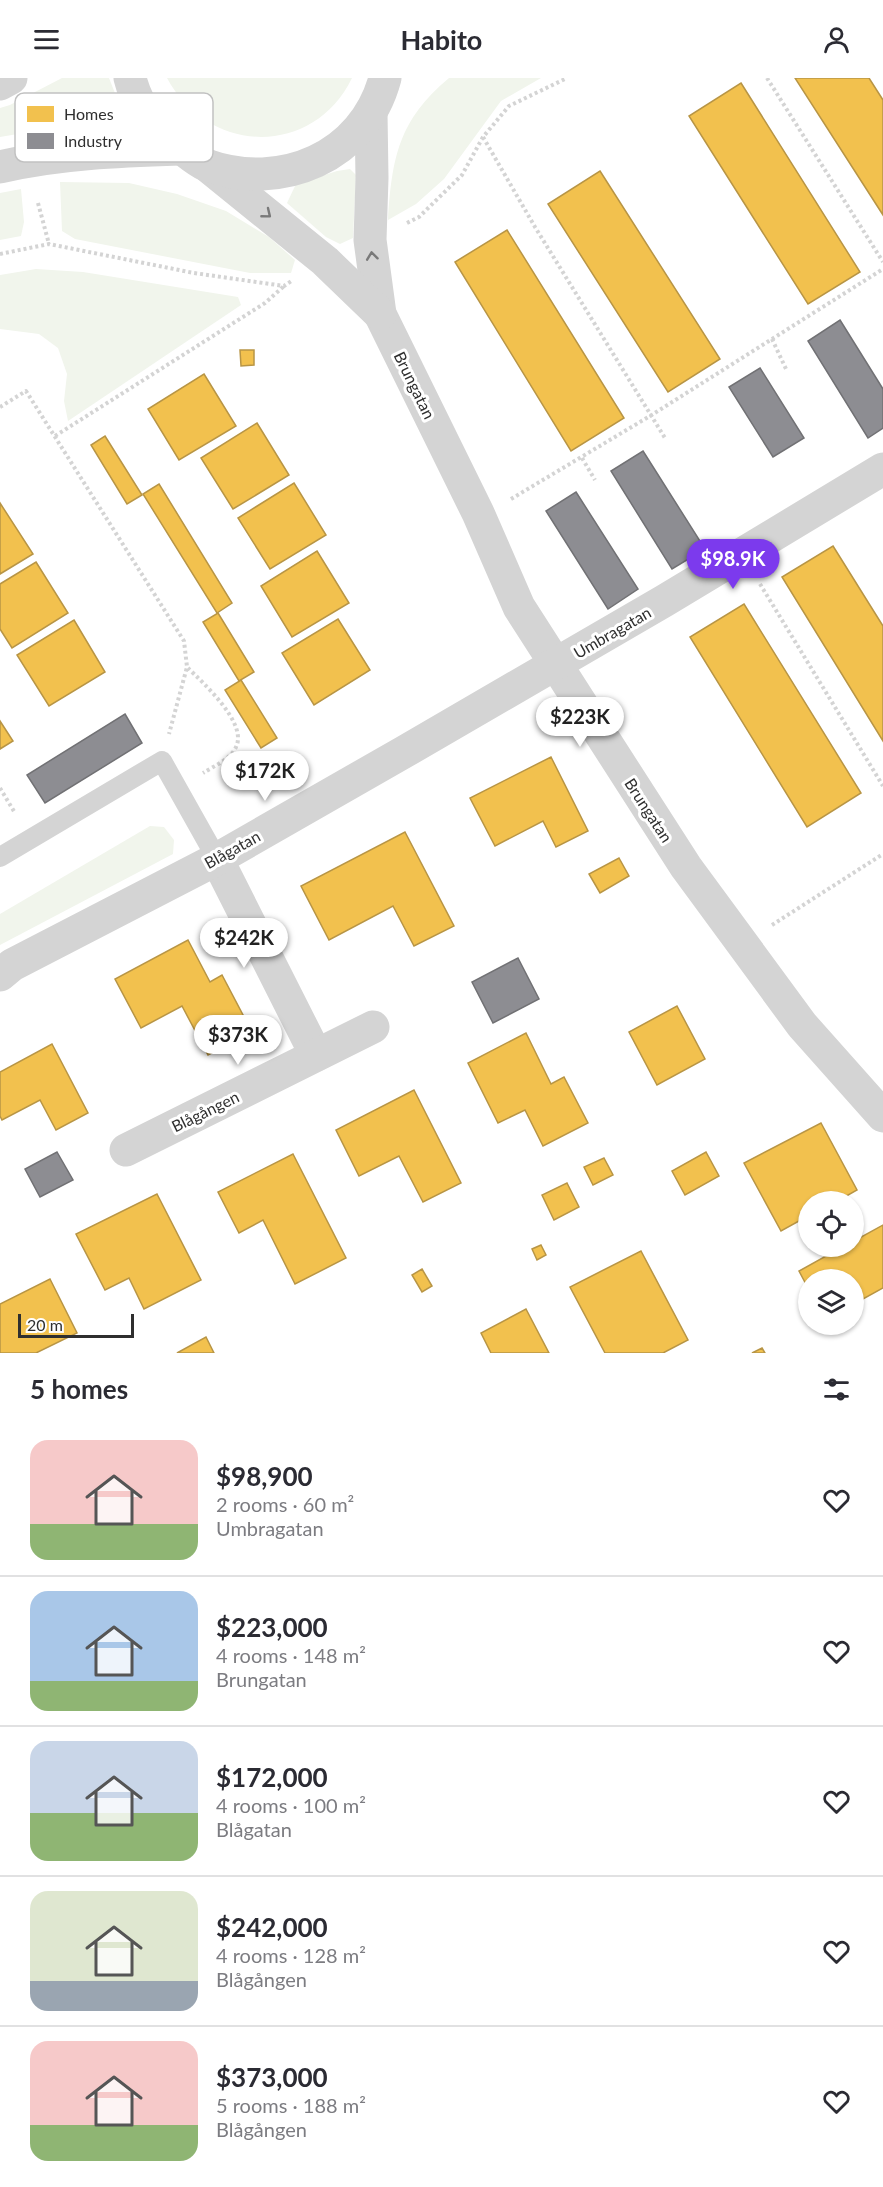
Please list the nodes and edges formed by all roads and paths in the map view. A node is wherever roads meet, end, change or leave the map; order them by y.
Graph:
1 (11, 78) edge
2 (130, 78) edge
3 (767, 78) edge
4 (0, 84) edge
5 (385, 91) edge
6 (135, 93) edge
7 (483, 137) dead end
8 (24, 162) edge
9 (201, 162) edge
10 (211, 162) edge
11 (0, 167) edge
12 (38, 203) dead end
13 (49, 244) dead end
14 (883, 262) edge
15 (883, 269) edge
16 (284, 286) dead end
17 (380, 314) junction
18 (772, 339) junction
19 (786, 369) dead end
20 (0, 407) edge
21 (650, 416) junction
22 (55, 436) junction
23 (665, 438) dead end
24 (582, 458) junction
25 (883, 469) edge
26 (595, 480) dead end
27 (478, 513) junction
28 (742, 555) junction
29 (556, 664) junction
30 (187, 667) junction
31 (162, 761) junction
32 (883, 786) edge
33 (177, 789) junction
34 (883, 854) edge
35 (0, 857) edge
36 (217, 859) junction
37 (742, 944) junction
38 (0, 975) edge
39 (373, 1027) dead end
40 (316, 1055) junction
41 (883, 1116) edge
42 (126, 1150) dead end

1 - 4 street
2 - 6 street, Brungatan
3 - 14 path
5 - 10 street
17 -> 5 street, Brungatan
7 - 21 path
8 - 11 street
9 -> 17 street, Brungatan
12 - 13 path
15 - 18 path
16 - 22 path
17 - 27 street, Brungatan
18 - 19 path
18 - 21 path
20 - 22 path
21 - 23 path
21 - 24 path
22 - 30 path
24 - 26 path
24 - 27 path
25 - 28 street, Umbragatan
27 - 29 street, Brungatan
28 - 29 street, Umbragatan
28 - 32 path
29 - 36 street, Blågatan
29 - 37 street, Brungatan
30 - 31 path
30 - 33 path
31 - 33 lane
31 - 35 lane
33 - 36 lane
34 - 37 path
36 - 38 street, Blågatan
36 - 40 street
37 - 41 street, Brungatan
39 - 40 street, Blågången
40 - 42 street, Blågången

